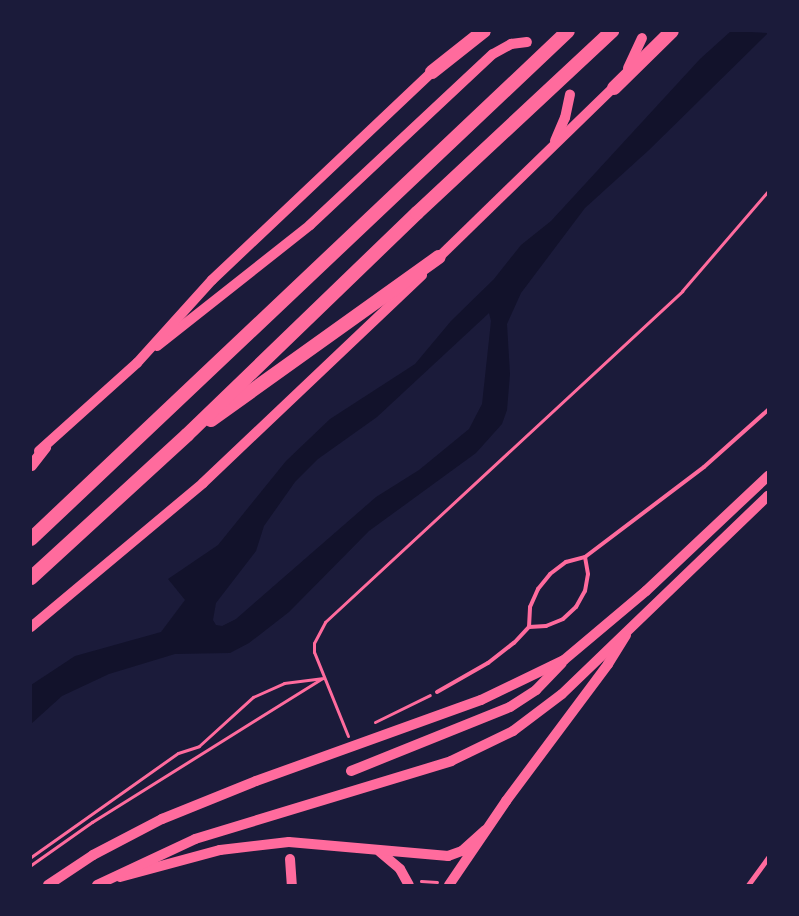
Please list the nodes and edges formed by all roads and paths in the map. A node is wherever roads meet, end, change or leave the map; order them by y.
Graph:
1 (474, 31) edge
2 (484, 31) edge
3 (568, 31) edge
4 (612, 31) edge
5 (672, 31) edge
6 (642, 38) dead end
7 (527, 42) dead end
8 (432, 72) junction
9 (614, 88) junction
10 (570, 95) dead end
11 (549, 150) junction
12 (768, 191) edge
13 (439, 257) junction
14 (137, 363) junction
15 (768, 410) edge
16 (187, 435) junction
17 (45, 447) junction
18 (31, 459) edge
19 (31, 465) edge
20 (768, 476) edge
21 (768, 496) edge
22 (31, 539) edge
23 (585, 557) junction
24 (31, 578) edge
25 (632, 625) junction
26 (31, 627) edge
27 (529, 627) junction
28 (564, 660) junction
29 (324, 678) junction
30 (437, 692) joint
31 (366, 727) dead end
32 (357, 732) dead end
33 (351, 771) dead end
34 (485, 830) junction
35 (376, 850) junction
36 (31, 857) edge
37 (768, 857) edge
38 (290, 859) dead end
39 (31, 865) edge
40 (99, 884) edge
41 (48, 885) edge
42 (292, 885) edge
43 (408, 885) edge
44 (417, 885) edge
45 (443, 885) edge
46 (449, 885) edge
47 (748, 885) edge

1 - 8 main road
2 - 8 highway
3 - 22 highway
4 - 16 highway
5 - 9 highway
6 - 9 main road
7 - 14 main road
8 - 14 main road
9 - 11 main road
10 - 11 main road
11 - 13 main road
12 - 29 path
13 - 16 highway
13 - 26 main road
14 - 17 main road
15 - 23 lane
16 - 24 highway
17 - 18 main road
17 - 19 main road
20 - 28 main road
21 - 25 main road
23 - 27 lane
23 - 27 lane
25 - 34 main road
25 - 40 main road
27 - 30 lane
28 - 33 main road
28 - 41 main road
29 - 32 path
29 - 36 path
29 - 39 path
30 - 31 path
34 - 35 main road
34 - 46 main road
35 - 40 main road
35 - 43 main road
37 - 47 street
38 - 42 main road
44 - 45 path

